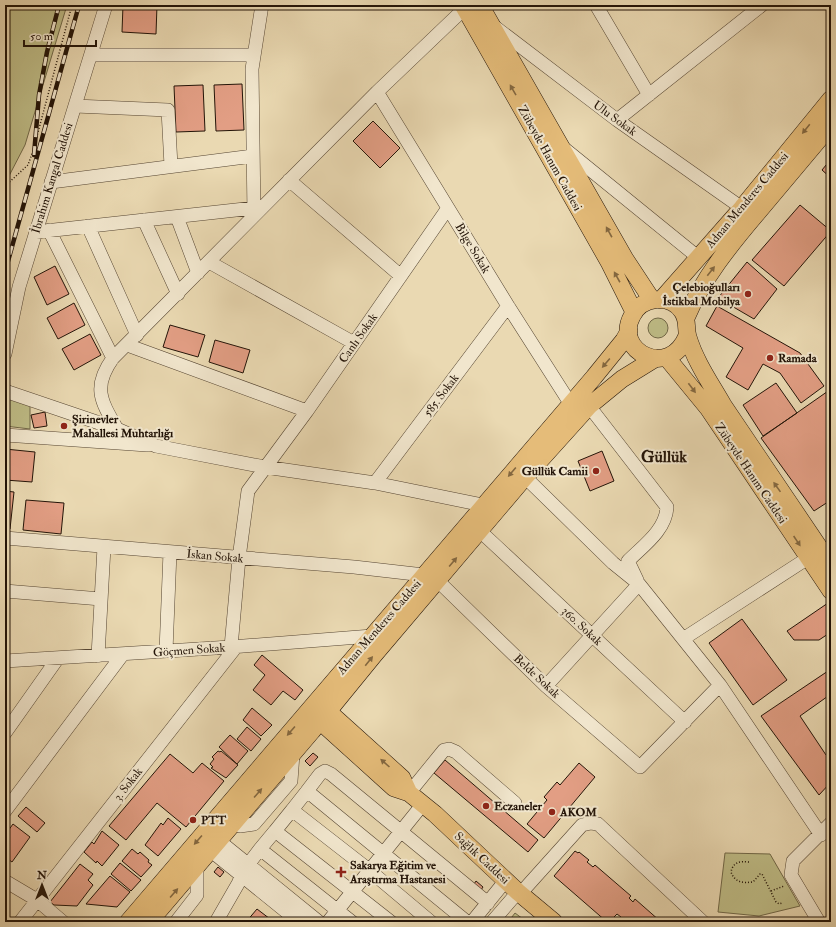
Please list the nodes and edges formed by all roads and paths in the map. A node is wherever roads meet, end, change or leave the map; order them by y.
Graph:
1 (72, 5) edge
2 (106, 5) edge
3 (262, 5) edge
4 (762, 5) edge
5 (467, 6) edge
6 (601, 7) edge
7 (491, 25) junction
8 (91, 55) junction
9 (254, 56) junction
10 (377, 92) junction
11 (649, 95) junction
12 (831, 99) edge
13 (75, 106) junction
14 (617, 120) junction
15 (831, 125) edge
16 (561, 146) junction
17 (253, 156) junction
18 (171, 166) junction
19 (289, 180) junction
20 (51, 182) junction
21 (5, 186) edge
22 (448, 208) junction
23 (742, 208) junction
24 (254, 212) junction
25 (177, 216) junction
26 (144, 220) junction
27 (88, 226) junction
28 (49, 230) junction
29 (36, 232) junction
30 (699, 258) junction
31 (209, 262) junction
32 (198, 273) junction
33 (401, 276) junction
34 (178, 294) junction
35 (657, 300) junction
36 (508, 306) junction
37 (634, 312) junction
38 (686, 318) junction
39 (629, 332) junction
40 (137, 334) junction
41 (687, 336) junction
42 (354, 343) junction
43 (127, 345) junction
44 (5, 354) edge
45 (112, 358) junction
46 (662, 358) junction
47 (5, 391) edge
48 (570, 403) junction
49 (589, 406) junction
50 (307, 411) junction
51 (117, 429) junction
52 (5, 435) edge
53 (156, 446) junction
54 (265, 467) junction
55 (526, 477) junction
56 (375, 483) junction
57 (483, 506) junction
58 (480, 530) junction
59 (5, 538) edge
60 (104, 547) junction
61 (170, 552) junction
62 (239, 558) junction
63 (808, 558) junction
64 (831, 565) edge
65 (431, 578) junction
66 (639, 584) junction
67 (5, 591) edge
68 (831, 591) edge
69 (101, 599) junction
70 (592, 635) junction
71 (372, 636) junction
72 (683, 639) junction
73 (234, 647) junction
74 (166, 651) junction
75 (123, 654) junction
76 (98, 656) junction
77 (58, 658) junction
78 (5, 662) edge
79 (720, 685) junction
80 (349, 686) junction
81 (546, 686) junction
82 (318, 711) junction
83 (685, 722) junction
84 (352, 732) junction
85 (5, 733) edge
86 (297, 749) junction
87 (355, 753) junction
88 (307, 791) junction
89 (409, 793) junction
90 (515, 803) dead end
91 (423, 804) junction
92 (292, 810) junction
93 (5, 811) edge
94 (831, 823) edge
95 (275, 830) junction
96 (400, 833) junction
97 (821, 835) junction
98 (214, 845) junction
99 (260, 849) junction
100 (384, 852) junction
101 (749, 862) dead end
102 (197, 867) junction
103 (244, 869) junction
104 (369, 870) junction
105 (794, 880) junction
106 (5, 881) edge
107 (515, 889) junction
108 (353, 891) junction
109 (771, 891) junction
110 (37, 900) junction
111 (488, 903) junction
112 (782, 903) dead end
113 (338, 910) junction
114 (20, 922) edge
115 (63, 922) edge
116 (128, 922) edge
117 (149, 922) edge
118 (176, 922) edge
119 (216, 922) edge
120 (299, 922) edge
121 (319, 922) edge
122 (328, 922) edge
123 (352, 922) edge
124 (391, 922) edge
125 (431, 922) edge
126 (467, 922) edge
127 (472, 922) edge
128 (492, 922) edge
129 (554, 922) edge
130 (703, 922) edge
131 (819, 922) edge

1 - 21 path
2 - 8 street, İbrahim Kangal Caddesi
3 - 9 street
4 - 11 street
5 - 7 main road, Zübeyde Hanım Caddesi
5 - 10 street
37 -> 5 main road, Zübeyde Hanım Caddesi
6 - 11 street
7 - 14 street, Ulu Sokak
7 - 16 main road, Zübeyde Hanım Caddesi
8 - 9 street
8 - 13 street, İbrahim Kangal Caddesi
9 - 17 street
10 - 19 street
10 - 22 street, Bilge Sokak
11 - 14 street
12 -> 23 main road, Adnan Menderes Caddesi
13 - 18 street
13 - 20 street, İbrahim Kangal Caddesi
14 - 23 street, Ulu Sokak
38 -> 15 main road, Adnan Menderes Caddesi
16 - 30 street
35 -> 16 main road, Zübeyde Hanım Caddesi
17 - 18 street
17 - 24 street
18 - 20 street
19 - 24 street
19 - 33 street
20 - 29 street, İbrahim Kangal Caddesi
22 - 33 street, Canlı Sokak
22 - 36 street, Bilge Sokak
23 - 30 main road, Adnan Menderes Caddesi
24 - 25 street
24 - 31 street
25 - 26 street
25 - 32 street
26 - 27 street
26 - 34 street
27 - 28 street
27 - 40 street
28 - 29 street
28 - 45 street
29 - 44 street, İbrahim Kangal Caddesi
30 - 35 main road, Adnan Menderes Caddesi
31 - 32 street
31 - 42 street
32 - 34 street
33 - 42 street, Canlı Sokak
34 - 40 street
35 - 37 main road
35 - 38 main road
36 - 48 street, Bilge Sokak
36 - 56 street, 585. Sokak
37 - 39 main road
38 - 41 main road
39 - 46 main road
39 -> 48 main road, Adnan Menderes Caddesi
40 - 43 street
41 - 46 main road
64 -> 41 main road, Zübeyde Hanım Caddesi
42 - 50 street, Canlı Sokak
43 - 45 street
43 - 50 street
45 - 51 street
46 - 49 main road, Adnan Menderes Caddesi
46 -> 63 main road, Zübeyde Hanım Caddesi
47 - 51 street
48 -> 57 main road, Adnan Menderes Caddesi
49 - 55 main road, Adnan Menderes Caddesi
49 - 66 street
50 - 54 street, Canlı Sokak
51 - 53 street
52 - 53 street
53 - 54 street
54 - 56 street
54 - 62 street, Canlı Sokak
55 - 58 main road, Adnan Menderes Caddesi
55 - 66 street
56 - 57 street
57 - 65 main road, Adnan Menderes Caddesi
65 -> 58 main road, Adnan Menderes Caddesi
58 - 70 street, 360. Sokak
59 - 60 street, İskan Sokak
60 - 61 street, İskan Sokak
60 - 69 street
61 - 62 street, İskan Sokak
61 - 74 street
62 - 65 street, İskan Sokak
62 - 73 street, Canlı Sokak
63 - 68 main road, Zübeyde Hanım Caddesi
63 - 72 street
65 - 71 main road, Adnan Menderes Caddesi
80 -> 65 main road, Adnan Menderes Caddesi
65 - 81 street, Belde Sokak
66 - 70 street
66 - 72 street
67 - 69 street
69 - 76 street
70 - 81 street
70 - 83 street, 360. Sokak
71 - 73 street, Göçmen Sokak
71 - 82 main road, Adnan Menderes Caddesi
72 - 79 street
73 - 74 street, Göçmen Sokak
73 - 110 street, 3. Sokak
74 - 75 street, Göçmen Sokak
75 - 76 street, Göçmen Sokak
75 - 93 street
76 - 77 street, Göçmen Sokak
77 - 78 street, Göçmen Sokak
77 - 85 street
79 - 83 street
79 - 97 street
80 - 82 main road, Adnan Menderes Caddesi
80 - 84 main road
81 - 83 street, Belde Sokak
82 - 84 main road, Sağlık Caddesi
82 - 86 main road, Adnan Menderes Caddesi
82 - 87 main road, Sağlık Caddesi
82 -> 116 main road, Adnan Menderes Caddesi
89 -> 84 main road, Sağlık Caddesi
86 - 87 main road
86 - 98 main road, Adnan Menderes Caddesi
87 - 89 main road, Sağlık Caddesi
88 - 92 street
88 - 96 street
88 - 100 street
89 - 90 street
89 - 91 main road, Sağlık Caddesi
91 - 96 street
91 - 107 main road, Sağlık Caddesi
92 - 95 street
92 - 104 street
94 - 97 street
95 - 99 street
95 - 108 street
96 - 100 street
96 - 111 street
97 - 105 street
98 - 102 main road, Adnan Menderes Caddesi
98 - 103 street
99 - 103 street
99 - 113 street
100 - 104 street
100 - 126 street
101 - 109 path
117 -> 102 main road, Adnan Menderes Caddesi
102 - 118 street
103 - 119 street
103 - 120 street
103 - 121 street
104 - 108 street
104 - 125 street
105 - 109 path
105 - 131 street
106 - 110 street
107 - 111 street
107 - 128 street
107 - 129 main road, Sağlık Caddesi
107 - 130 street
108 - 113 street
108 - 124 street
109 - 112 path
110 - 114 street, 3. Sokak
110 - 115 street
111 - 127 street
113 - 122 street
113 - 123 street

